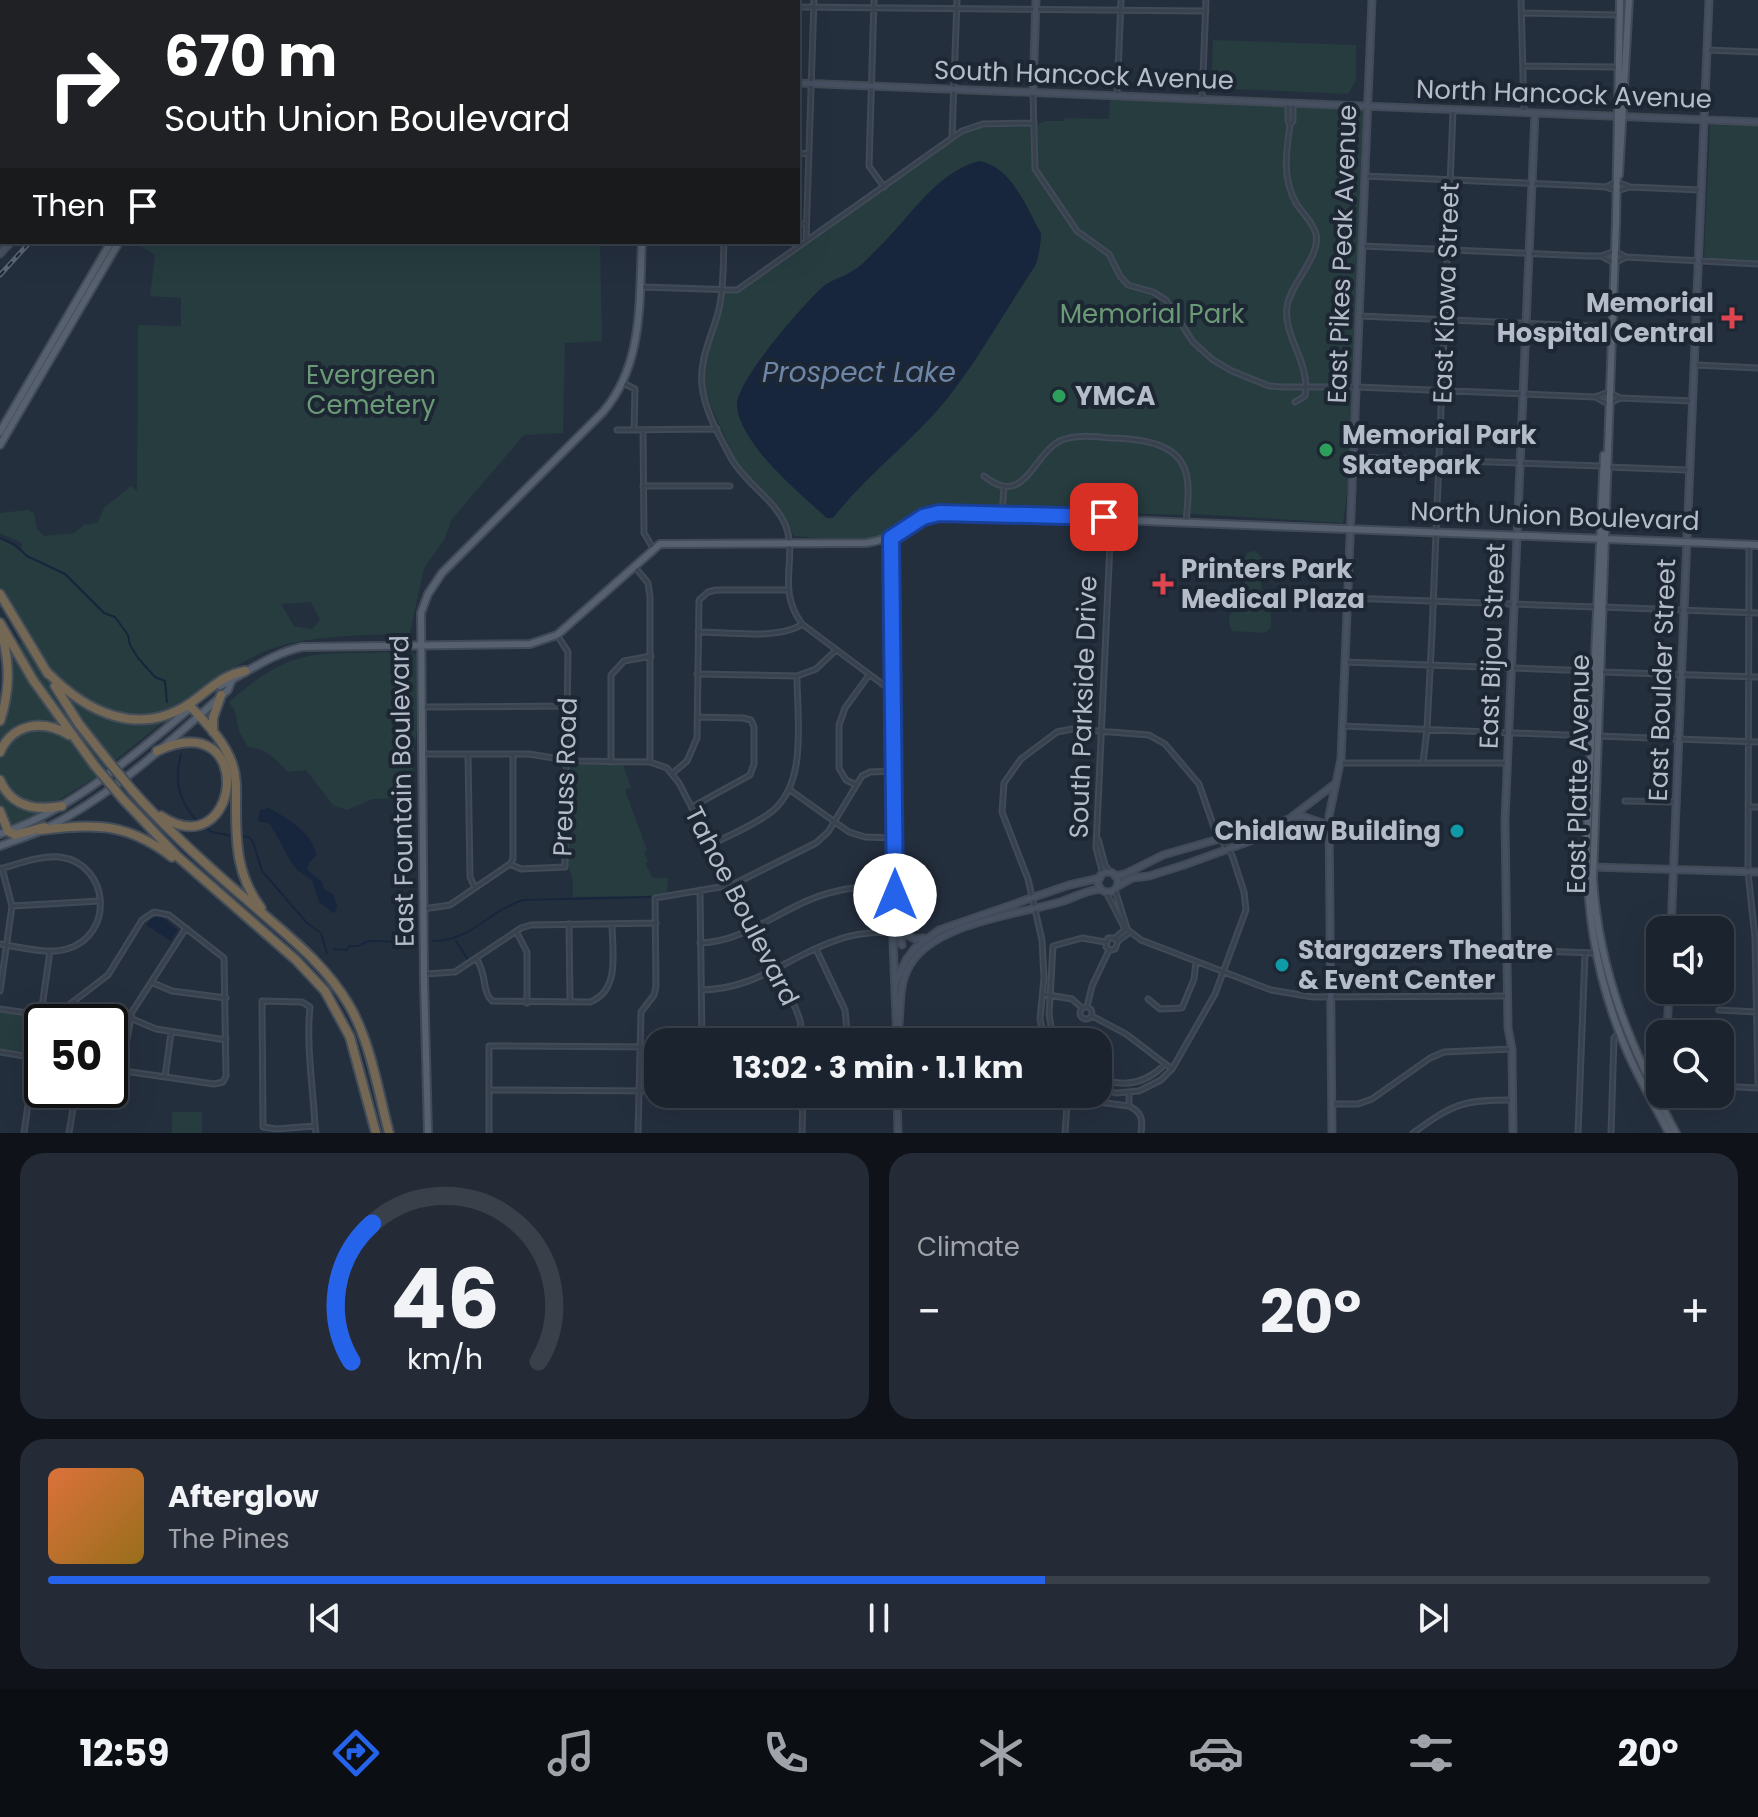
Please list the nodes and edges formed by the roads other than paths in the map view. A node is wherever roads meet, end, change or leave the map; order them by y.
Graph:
1 (814, 0) edge
2 (874, 0) edge
3 (957, 0) edge
4 (1036, 0) edge
5 (1121, 0) edge
6 (1206, 0) edge
7 (1372, 0) edge
8 (1521, 0) edge
9 (1620, 0) edge
10 (1629, 0) edge
11 (1709, 0) edge
12 (800, 7) edge
13 (814, 7) junction
14 (874, 7) junction
15 (957, 8) junction
16 (1036, 9) junction
17 (1121, 10) junction
18 (1206, 11) junction
19 (1522, 13) junction
20 (1619, 15) junction
21 (1628, 15) junction
22 (1707, 50) junction
23 (1758, 52) edge
24 (1523, 66) junction
25 (1617, 67) junction
26 (1626, 68) junction
27 (800, 83) edge
28 (811, 84) junction
29 (871, 86) junction
30 (954, 90) junction
31 (1033, 93) junction
32 (1117, 97) junction
33 (1202, 100) junction
34 (1290, 104) junction
35 (1368, 106) junction
36 (1453, 110) junction
37 (1524, 113) junction
38 (1535, 113) junction
39 (1620, 118) junction
40 (1704, 120) junction
41 (1758, 122) edge
42 (1033, 123) junction
43 (952, 138) junction
44 (800, 153) edge
45 (809, 154) junction
46 (1365, 176) junction
47 (1450, 180) junction
48 (1617, 182) junction
49 (1532, 184) junction
50 (885, 187) junction
51 (1606, 187) junction
52 (1630, 187) junction
53 (1702, 190) junction
54 (1617, 191) junction
55 (800, 224) edge
56 (806, 224) junction
57 (806, 242) junction
58 (110, 244) edge
59 (118, 244) edge
60 (642, 244) edge
61 (724, 244) edge
62 (1363, 246) junction
63 (1448, 250) junction
64 (1615, 251) junction
65 (1529, 253) junction
66 (1601, 256) junction
67 (1626, 257) junction
68 (1699, 261) junction
69 (1614, 263) junction
70 (1758, 264) edge
71 (640, 287) junction
72 (722, 290) junction
73 (1359, 316) junction
74 (1444, 321) junction
75 (1526, 323) junction
76 (1612, 326) junction
77 (1625, 327) junction
78 (1696, 331) junction
79 (1695, 365) junction
80 (1758, 368) edge
81 (623, 383) junction
82 (1306, 387) junction
83 (1357, 387) junction
84 (1442, 390) junction
85 (1609, 392) junction
86 (1523, 393) junction
87 (1595, 397) junction
88 (1620, 398) junction
89 (1693, 401) junction
90 (1295, 402) dead end
91 (1608, 404) junction
92 (717, 429) junction
93 (617, 430) dead end
94 (634, 430) junction
95 (643, 430) junction
96 (0, 432) edge
97 (0, 445) edge
98 (1353, 457) junction
99 (1439, 460) junction
100 (1520, 463) junction
101 (1605, 466) junction
102 (1690, 470) junction
103 (984, 476) dead end
104 (643, 486) junction
105 (730, 486) dead end
106 (1004, 486) junction
107 (1002, 514) junction
108 (1111, 518) junction
109 (1186, 522) junction
110 (1351, 528) junction
111 (1436, 532) junction
112 (1517, 535) junction
113 (891, 538) junction
114 (1603, 539) junction
115 (1687, 541) junction
116 (788, 543) junction
117 (1749, 545) junction
118 (1758, 545) edge
119 (653, 548) junction
120 (633, 566) junction
121 (787, 590) junction
122 (0, 594) edge
123 (1348, 598) junction
124 (1433, 600) junction
125 (1515, 603) junction
126 (1600, 607) junction
127 (1685, 610) junction
128 (1749, 613) junction
129 (1758, 613) edge
130 (0, 624) edge
131 (802, 624) junction
132 (698, 632) junction
133 (557, 635) junction
134 (420, 645) junction
135 (836, 650) junction
136 (651, 656) junction
137 (1345, 662) junction
138 (1430, 665) junction
139 (1512, 668) junction
140 (245, 671) junction
141 (47, 672) junction
142 (1597, 672) junction
143 (697, 674) junction
144 (869, 675) junction
145 (1682, 675) junction
146 (797, 676) junction
147 (1748, 677) junction
148 (1758, 677) edge
149 (231, 682) junction
150 (893, 692) junction
151 (221, 695) junction
152 (568, 706) junction
153 (191, 707) junction
154 (421, 708) junction
155 (198, 715) junction
156 (697, 717) junction
157 (0, 721) edge
158 (1342, 726) junction
159 (1427, 729) junction
160 (1102, 731) junction
161 (213, 732) junction
162 (1509, 732) junction
163 (1594, 736) junction
164 (75, 740) junction
165 (1679, 740) junction
166 (1749, 742) junction
167 (1758, 742) edge
168 (157, 751) junction
169 (0, 752) edge
170 (422, 754) junction
171 (468, 754) junction
172 (513, 754) junction
173 (567, 761) junction
174 (611, 762) junction
175 (650, 762) junction
176 (1340, 763) junction
177 (1423, 763) junction
178 (1507, 763) junction
179 (894, 771) junction
180 (673, 773) junction
181 (0, 780) edge
182 (1337, 782) junction
183 (856, 785) junction
184 (790, 790) junction
185 (1625, 801) dead end
186 (1677, 802) junction
187 (145, 804) junction
188 (62, 806) junction
189 (692, 807) junction
190 (1749, 807) junction
191 (1758, 807) edge
192 (0, 811) edge
193 (1289, 819) junction
194 (834, 822) junction
195 (1327, 824) junction
196 (52, 825) junction
197 (41, 830) junction
198 (4, 833) edge
199 (1218, 836) junction
200 (894, 838) junction
201 (1098, 839) junction
202 (711, 844) junction
203 (0, 846) edge
204 (1228, 849) junction
205 (510, 864) junction
206 (1590, 867) junction
207 (1, 868) edge
208 (1674, 869) junction
209 (1748, 872) junction
210 (1758, 872) edge
211 (1113, 874) junction
212 (1101, 876) junction
213 (732, 885) junction
214 (895, 885) junction
215 (475, 888) junction
216 (1116, 888) junction
217 (700, 890) junction
218 (1104, 890) junction
219 (895, 895) junction
220 (1033, 899) junction
221 (101, 901) junction
222 (12, 906) junction
223 (1035, 908) junction
224 (423, 909) junction
225 (897, 910) junction
226 (1672, 916) edge
227 (271, 921) junction
228 (656, 923) junction
229 (569, 924) junction
230 (612, 924) junction
231 (754, 927) junction
232 (186, 928) junction
233 (1129, 929) junction
234 (516, 931) junction
235 (893, 934) junction
236 (925, 938) junction
237 (1757, 938) edge
238 (1116, 940) junction
239 (1105, 942) junction
240 (700, 943) junction
241 (0, 944) edge
242 (7, 945) junction
243 (902, 945) junction
244 (816, 949) junction
245 (1109, 950) junction
246 (1506, 950) junction
247 (50, 951) junction
248 (1599, 952) junction
249 (1585, 954) junction
250 (914, 955) junction
251 (476, 958) junction
252 (296, 960) junction
253 (1196, 962) junction
254 (776, 970) junction
255 (1223, 972) junction
256 (424, 974) junction
257 (153, 983) junction
258 (702, 990) junction
259 (0, 991) edge
260 (894, 993) junction
261 (1043, 994) junction
262 (1052, 995) junction
263 (1507, 996) junction
264 (1331, 997) junction
265 (226, 998) junction
266 (651, 999) junction
267 (1148, 999) dead end
268 (1609, 1000) junction
269 (570, 1002) junction
270 (527, 1003) junction
271 (655, 1003) dead end
272 (43, 1004) edge
273 (72, 1004) edge
274 (1084, 1008) junction
275 (0, 1009) edge
276 (1719, 1010) dead end
277 (1757, 1012) edge
278 (24, 1013) edge
279 (1092, 1016) junction
280 (1621, 1017) junction
281 (130, 1018) junction
282 (702, 1028) edge
283 (801, 1028) edge
284 (847, 1028) edge
285 (896, 1028) edge
286 (898, 1028) edge
287 (1042, 1028) edge
288 (1051, 1028) edge
289 (128, 1030) edge
290 (1619, 1031) junction
291 (171, 1032) junction
292 (226, 1040) junction
293 (1631, 1043) junction
294 (638, 1047) junction
295 (644, 1047) edge
296 (1512, 1049) junction
297 (0, 1052) edge
298 (24, 1056) edge
299 (1165, 1064) junction
300 (1172, 1069) junction
301 (1646, 1069) edge
302 (128, 1072) edge
303 (165, 1077) junction
304 (1112, 1082) edge
305 (1758, 1085) edge
306 (1734, 1086) edge
307 (490, 1090) junction
308 (638, 1091) junction
309 (644, 1091) edge
310 (1112, 1092) edge
311 (1129, 1093) junction
312 (1512, 1100) junction
313 (1112, 1104) edge
314 (1332, 1104) junction
315 (1129, 1106) junction
316 (28, 1108) edge
317 (73, 1108) edge
318 (803, 1108) edge
319 (897, 1108) edge
320 (1067, 1108) edge
321 (1664, 1110) joint
322 (1664, 1123) junction
323 (315, 1126) junction
324 (24, 1133) edge
325 (69, 1133) edge
326 (316, 1133) edge
327 (376, 1133) edge
328 (389, 1133) edge
329 (428, 1133) edge
330 (489, 1133) edge
331 (638, 1133) edge
332 (802, 1133) edge
333 (898, 1133) edge
334 (1065, 1133) edge
335 (1141, 1133) edge
336 (1332, 1133) edge
337 (1413, 1133) edge
338 (1513, 1133) edge
339 (1578, 1133) edge
340 (1611, 1133) edge
341 (1666, 1133) edge
342 (1676, 1133) edge

1 - 13 street
2 - 14 street
3 - 15 street
4 - 16 main road
5 - 17 street
6 - 18 street
7 - 35 main road, East Pikes Peak Avenue
8 - 19 street
9 - 20 main road, East Platte Avenue
10 - 21 main road, East Platte Avenue
11 - 22 main road, East Boulder Street
12 - 13 street
13 - 14 street
13 - 28 street
14 - 15 street
14 - 29 street
15 - 16 street
15 - 30 street
16 - 17 street
16 - 31 main road
17 - 18 street
17 - 32 street
18 - 33 street
19 - 20 street
19 - 24 street
20 - 21 street
20 - 25 main road, East Platte Avenue
21 - 26 main road, East Platte Avenue
22 - 23 street
22 - 40 main road, East Boulder Street
24 - 25 street
24 - 37 street
25 - 26 street
25 - 39 main road, East Platte Avenue
26 - 39 main road, East Platte Avenue
27 - 28 main road, South Hancock Avenue
28 - 29 main road, South Hancock Avenue
28 - 45 street
29 - 30 main road, South Hancock Avenue
29 - 50 street
30 - 31 main road, South Hancock Avenue
30 - 43 street
31 - 32 main road, South Hancock Avenue
31 - 42 street
32 - 33 main road, South Hancock Avenue
33 - 34 main road, South Hancock Avenue
34 - 35 main road, South Hancock Avenue
34 - 82 street
35 - 36 main road, North Hancock Avenue
35 - 46 main road, East Pikes Peak Avenue
36 - 37 main road, North Hancock Avenue
36 - 47 street, East Kiowa Street
37 - 38 main road, North Hancock Avenue
38 - 39 main road, North Hancock Avenue
38 - 49 main road, East Bijou Street
39 - 40 main road, North Hancock Avenue
39 - 48 main road, East Platte Avenue
40 - 41 main road, North Hancock Avenue
40 - 53 main road, East Boulder Street
42 - 43 street
42 - 82 street
43 - 50 street
44 - 45 street
45 - 56 street
46 - 47 street
46 - 62 main road, East Pikes Peak Avenue
47 - 49 street
47 - 63 street, East Kiowa Street
48 - 51 street
48 - 52 street
48 - 54 main road, East Platte Avenue
49 - 51 street
49 - 65 main road, East Bijou Street
50 - 57 street
51 - 54 street
52 - 53 street
52 - 54 street
53 - 68 main road, East Boulder Street
54 - 64 main road, East Platte Avenue
55 - 56 street
56 - 57 street
57 - 72 street
58 - 96 main road
59 - 97 main road
60 - 71 main road, East Fountain Boulevard
61 - 72 street
62 - 63 street
62 - 73 main road, East Pikes Peak Avenue
63 - 65 street
63 - 74 street, East Kiowa Street
64 - 66 street
64 - 67 street
64 - 69 main road, East Platte Avenue
65 - 66 street
65 - 75 main road, East Bijou Street
66 - 69 street
67 - 68 street
67 - 69 street
68 - 70 street
68 - 78 main road, East Boulder Street
69 - 76 main road, East Platte Avenue
71 - 72 street
71 - 81 main road, East Fountain Boulevard
72 - 92 street
73 - 74 street
73 - 83 main road, East Pikes Peak Avenue
74 - 75 street
74 - 84 street, East Kiowa Street
75 - 76 street
75 - 86 main road, East Bijou Street
76 - 77 street
76 - 77 street
76 - 85 main road, East Platte Avenue
77 - 78 street
78 - 79 main road, East Boulder Street
79 - 80 street
79 - 89 main road, East Boulder Street
81 - 94 street
81 - 134 main road, East Fountain Boulevard
82 - 83 street
82 - 90 street
83 - 84 street
83 - 98 main road, East Pikes Peak Avenue
84 - 86 street
84 - 99 street, East Kiowa Street
85 - 87 street
85 - 88 street
85 - 91 main road, East Platte Avenue
86 - 87 street
86 - 100 main road, East Bijou Street
87 - 91 street
88 - 89 street
88 - 91 street
89 - 102 main road, East Boulder Street
91 - 101 main road, East Platte Avenue
92 - 95 street
92 - 116 street
93 - 94 street
94 - 95 street
95 - 104 street
98 - 99 street
98 - 110 main road, East Pikes Peak Avenue
99 - 100 street
99 - 111 street, East Kiowa Street
100 - 101 street
100 - 112 main road, East Bijou Street
101 - 102 street
101 - 114 main road, East Platte Avenue
102 - 115 main road, East Boulder Street
103 - 106 street
104 - 105 street
104 - 119 street
106 - 107 street
106 - 109 street
107 - 108 main road, North Union Boulevard
107 - 113 main road, North Union Boulevard
108 - 109 main road, North Union Boulevard
108 - 160 street, South Parkside Drive
109 - 110 main road, North Union Boulevard
110 - 111 main road, North Union Boulevard
110 - 123 main road, East Pikes Peak Avenue
111 - 112 main road, North Union Boulevard
111 - 124 street, East Kiowa Street
112 - 114 main road, North Union Boulevard
112 - 125 main road, East Bijou Street
113 - 116 main road
113 - 150 main road
114 - 115 main road, North Union Boulevard
114 - 126 main road, East Platte Avenue
115 - 117 main road, North Union Boulevard
115 - 127 main road, East Boulder Street
116 - 119 main road
116 - 121 street
117 - 118 main road, North Union Boulevard
117 - 128 street
119 - 120 main road
120 - 133 main road
120 - 136 street
121 - 131 street
121 - 132 street
122 - 141 highway
123 - 124 street
123 - 137 main road, East Pikes Peak Avenue
124 - 125 street
124 - 138 street, East Kiowa Street
125 - 126 street
125 - 139 main road, East Bijou Street
126 - 127 street
126 - 142 main road, East Platte Avenue
127 - 128 street
127 - 145 main road, East Boulder Street
128 - 129 street
128 - 147 street
130 - 157 highway
130 - 164 highway
131 - 132 street
131 - 135 street
132 - 143 street
133 - 134 main road
133 - 152 street, Preuss Road
134 - 140 main road
134 - 154 main road, East Fountain Boulevard
135 - 144 street
135 - 146 street
136 - 174 street
136 - 175 street
137 - 138 street
137 - 158 main road, East Pikes Peak Avenue
138 - 139 street
138 - 159 street, East Kiowa Street
139 - 142 street
139 - 162 main road, East Bijou Street
140 - 141 highway
140 - 149 main road
141 - 187 highway, bridge
142 - 145 street
142 - 163 main road, East Platte Avenue
143 - 146 street
143 - 156 street
144 - 150 street
144 - 183 street
145 - 147 street
145 - 165 main road, East Boulder Street
146 - 184 street
147 - 148 street
147 - 166 street
149 - 151 main road
149 - 153 main road
150 - 179 main road
151 - 155 main road
151 - 161 highway
152 - 154 street
152 - 173 street, Preuss Road
153 - 155 highway
153 - 188 main road
154 - 170 main road, East Fountain Boulevard
155 - 161 highway
155 - 168 main road
156 - 180 street
156 - 189 street
158 - 159 street
158 - 176 main road, East Pikes Peak Avenue
159 - 162 street
159 - 177 street, East Kiowa Street
160 - 199 street
160 - 201 street, South Parkside Drive
160 - 220 street
161 - 227 highway
162 - 163 street
162 - 178 main road, East Bijou Street
163 - 165 street
163 - 206 main road, East Platte Avenue
164 - 169 highway
164 - 252 highway, bridge
165 - 166 street
165 - 186 main road, East Boulder Street
166 - 167 street
166 - 190 street
168 - 187 highway
168 - 196 main road
170 - 171 street
170 - 224 main road, East Fountain Boulevard
171 - 172 street
171 - 215 street
172 - 173 street
172 - 205 street
173 - 174 street
173 - 205 street, Preuss Road
174 - 175 street
175 - 180 street
176 - 177 street
176 - 182 main road, East Pikes Peak Avenue
177 - 178 street
178 - 246 main road, East Bijou Street
179 - 183 street
179 - 200 main road
180 - 189 street, Tahoe Boulevard
181 - 188 highway
182 - 193 main road
182 - 195 main road, East Pikes Peak Avenue
183 - 194 street
184 - 194 street
184 - 202 street
185 - 186 street
186 - 208 main road, East Boulder Street
187 - 227 highway
188 - 198 main road
189 - 202 street, Tahoe Boulevard
190 - 191 street
190 - 209 street
192 - 198 highway
193 - 195 main road
193 - 199 main road
194 - 200 street
194 - 213 street
195 - 204 main road
195 - 264 main road, East Pikes Peak Avenue
196 - 197 main road
196 - 198 highway
197 - 203 main road
197 - 252 highway
199 - 204 street
199 - 211 main road
200 - 214 main road
201 - 211 street
201 - 212 street, South Parkside Drive
202 - 213 street, Tahoe Boulevard
204 - 216 main road
204 - 255 street
205 - 215 street
206 - 208 main road
206 - 248 main road, East Platte Avenue
207 - 221 street
207 - 222 street
208 - 209 main road
208 - 226 main road, East Boulder Street
209 - 210 main road
209 - 237 street
211 - 212 main road
211 - 216 main road
212 - 218 main road, South Parkside Drive
212 - 220 main road
213 - 217 street
213 - 231 street, Tahoe Boulevard
214 - 219 main road
214 - 231 street
215 - 224 street
216 - 218 main road
216 - 233 street
217 - 228 street
217 - 240 street
218 - 223 main road
218 - 233 street, South Parkside Drive
219 - 225 main road
219 - 235 main road
220 - 223 street
220 - 236 main road
221 - 222 street
221 - 247 street
222 - 242 street
223 - 250 main road
223 - 261 street
224 - 256 main road, East Fountain Boulevard
225 - 236 main road
225 - 243 main road
227 - 328 highway
228 - 230 street
228 - 266 street
229 - 230 street
229 - 234 street
229 - 269 street
230 - 269 street
231 - 240 street
231 - 254 street, Tahoe Boulevard
232 - 257 street
232 - 265 street
232 - 273 street
233 - 238 street
233 - 253 street
234 - 251 street
234 - 270 street
235 - 243 main road
235 - 244 street
235 - 260 main road
236 - 250 main road
237 - 277 street
238 - 239 street
238 - 245 street
239 - 245 street
239 - 262 street
240 - 258 street
241 - 242 street
242 - 247 street
242 - 259 street
243 - 250 main road
244 - 254 street
244 - 284 street
245 - 274 street
246 - 249 street
246 - 263 main road, East Bijou Street
247 - 272 street
248 - 249 street
248 - 268 main road, East Platte Avenue
248 - 280 main road, East Platte Avenue
249 - 339 street
250 - 260 main road
250 - 286 main road
251 - 256 street
251 - 270 street
252 - 327 highway
253 - 255 street
253 - 267 street
254 - 258 street
254 - 283 street, Tahoe Boulevard
255 - 264 street
255 - 300 street
256 - 329 main road, East Fountain Boulevard
257 - 265 street
257 - 281 street
258 - 282 street
260 - 285 main road
261 - 262 street
261 - 287 street
262 - 274 street
262 - 288 street
263 - 264 street
263 - 296 main road, East Bijou Street
264 - 314 main road, East Pikes Peak Avenue
265 - 292 street
266 - 271 street
266 - 294 street
268 - 280 main road
268 - 290 main road, East Platte Avenue
269 - 270 street
274 - 279 street
274 - 279 street
275 - 278 street
276 - 277 street
277 - 305 street
279 - 299 street
280 - 293 main road, East Platte Avenue
281 - 289 street
281 - 291 street
290 - 293 main road
290 - 322 main road, East Platte Avenue
290 - 340 street
291 - 292 street
291 - 303 street
292 - 303 street
293 - 301 main road, East Platte Avenue
294 - 295 street
294 - 307 street
294 - 308 street
296 - 312 main road, East Bijou Street
296 - 314 street
297 - 298 street
299 - 300 street
299 - 304 street
300 - 311 street
302 - 303 street
305 - 306 street
307 - 308 street
307 - 330 street
308 - 309 street
308 - 331 street
310 - 311 street
311 - 315 street
312 - 337 street
312 - 338 main road, East Bijou Street
313 - 315 street
314 - 336 main road, East Pikes Peak Avenue
315 - 335 street
316 - 324 street
317 - 325 street
318 - 332 street
319 - 333 main road
320 - 334 street
321 - 322 main road
321 - 342 main road, East Platte Avenue
322 - 341 main road, East Platte Avenue
323 - 323 street
323 - 326 street

